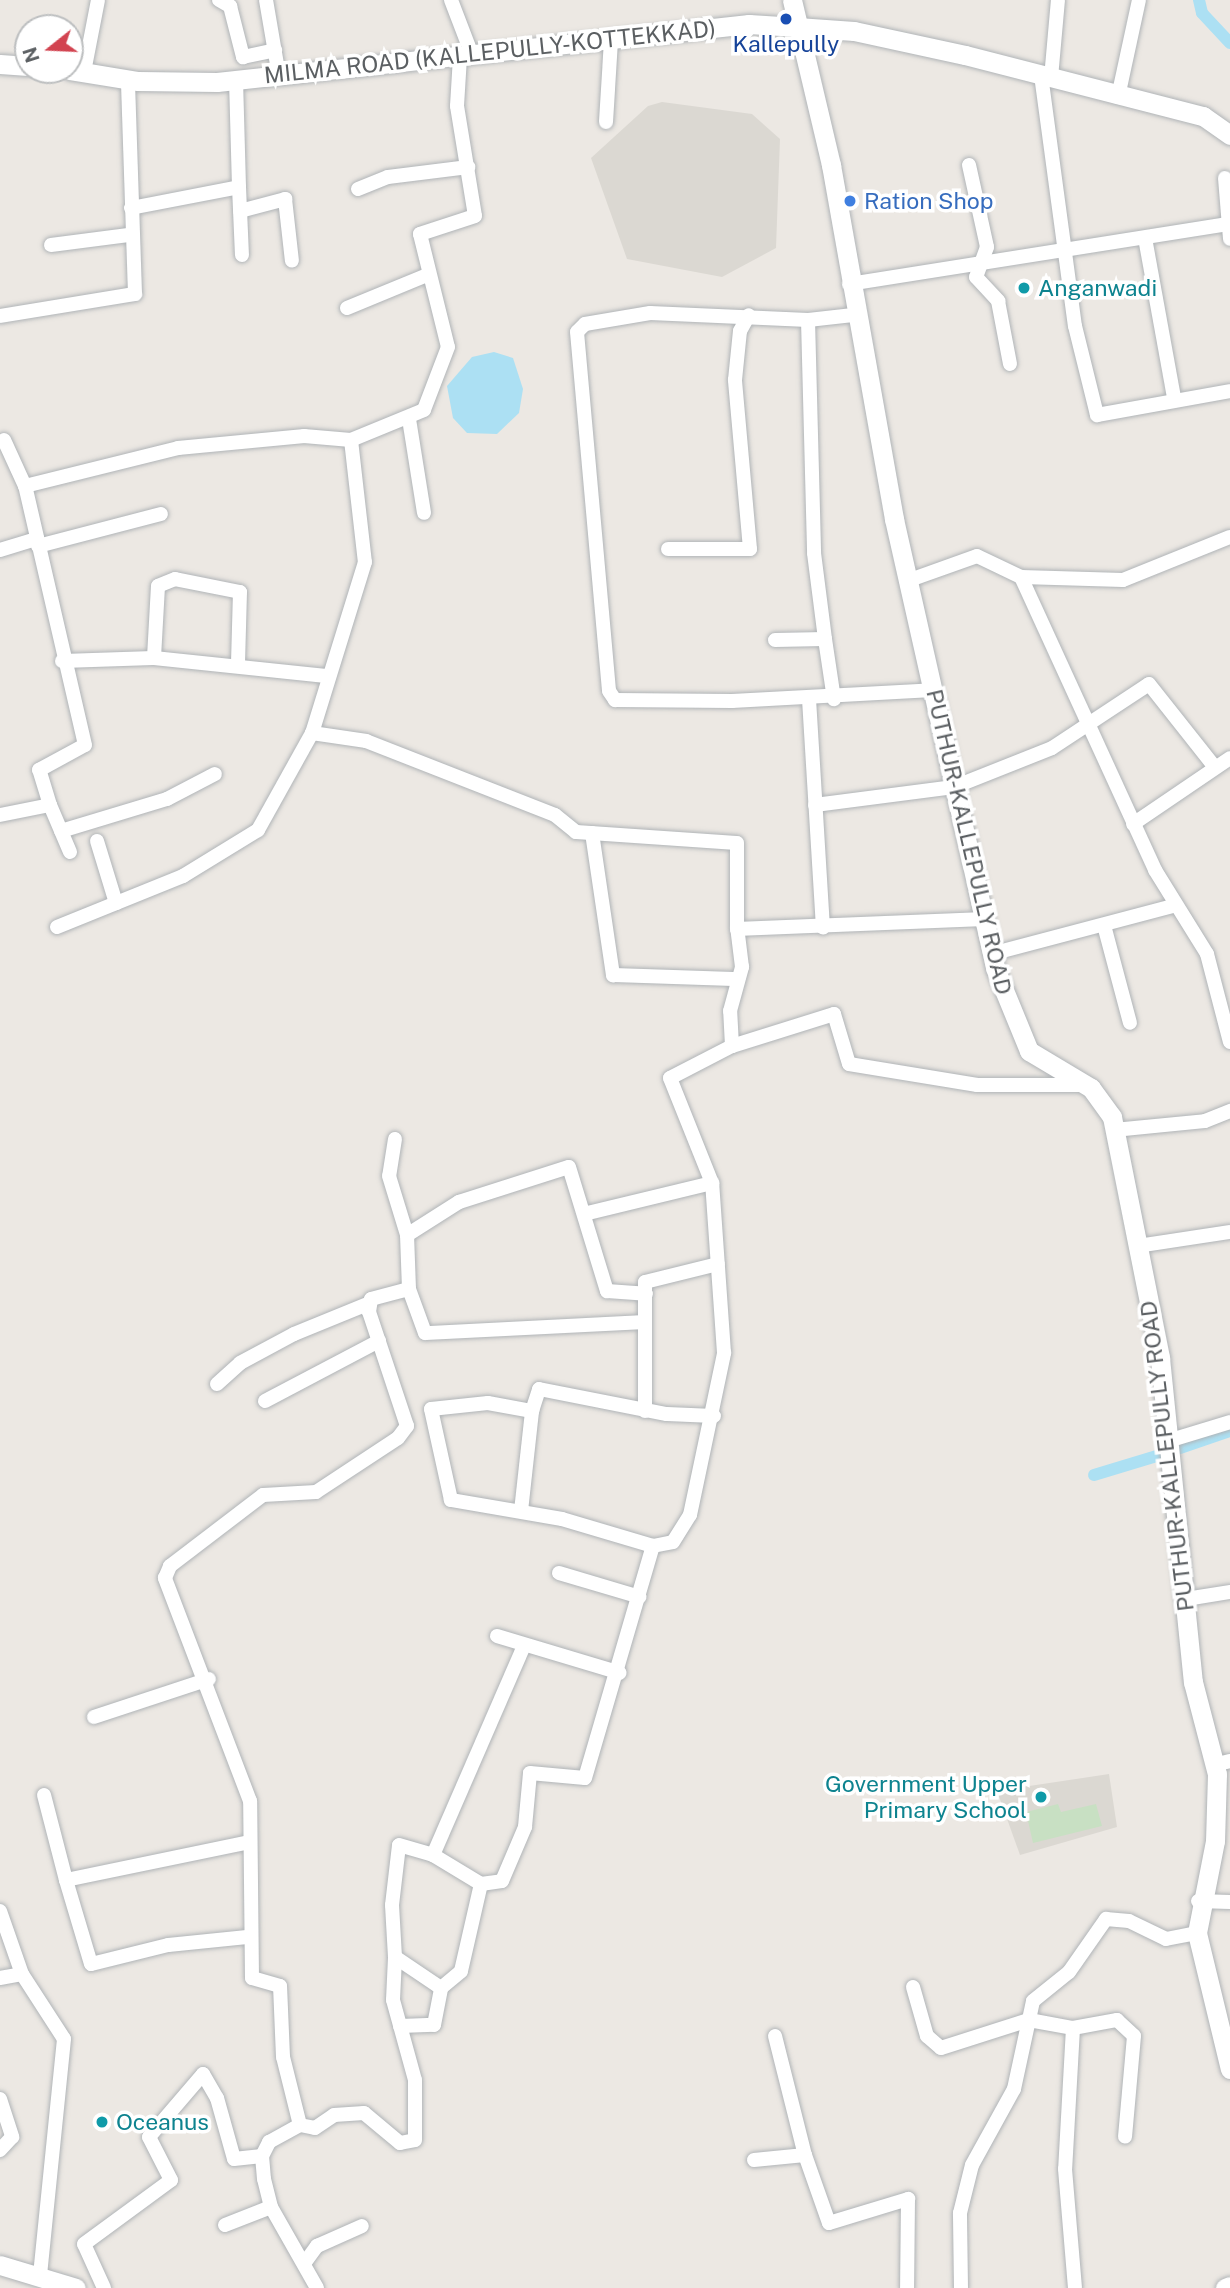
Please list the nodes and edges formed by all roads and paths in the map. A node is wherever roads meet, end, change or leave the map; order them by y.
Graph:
1 (98, 0) edge
2 (219, 0) edge
3 (266, 0) edge
4 (451, 0) edge
5 (792, 0) edge
6 (1058, 0) edge
7 (1139, 0) edge
8 (797, 27) junction
9 (611, 40) junction
10 (84, 47) edge
11 (275, 50) junction
12 (466, 56) junction
13 (84, 72) edge
14 (279, 76) junction
15 (1046, 76) junction
16 (128, 79) junction
17 (236, 80) junction
18 (1118, 97) junction
19 (606, 122) dead end
20 (1230, 135) edge
21 (969, 165) dead end
22 (468, 167) junction
23 (1225, 178) dead end
24 (239, 187) junction
25 (358, 189) dead end
26 (131, 208) junction
27 (240, 211) junction
28 (1227, 224) junction
29 (128, 235) junction
30 (1145, 238) junction
31 (1230, 239) edge
32 (51, 246) dead end
33 (1065, 250) junction
34 (242, 255) dead end
35 (292, 261) dead end
36 (981, 265) junction
37 (427, 275) junction
38 (849, 284) junction
39 (347, 308) dead end
40 (749, 315) junction
41 (853, 315) junction
42 (0, 316) edge
43 (807, 320) junction
44 (1010, 364) dead end
45 (1230, 391) edge
46 (1174, 398) junction
47 (409, 419) junction
48 (4, 440) dead end
49 (351, 440) junction
50 (25, 486) junction
51 (424, 513) dead end
52 (161, 514) dead end
53 (1230, 537) edge
54 (38, 543) junction
55 (668, 549) dead end
56 (0, 550) edge
57 (1021, 577) junction
58 (908, 581) junction
59 (825, 639) junction
60 (775, 640) dead end
61 (154, 658) junction
62 (62, 661) junction
63 (238, 663) junction
64 (326, 677) junction
65 (933, 690) junction
66 (809, 699) junction
67 (834, 699) junction
68 (1091, 727) junction
69 (312, 733) junction
70 (1230, 758) edge
71 (1214, 766) junction
72 (215, 774) dead end
73 (954, 787) junction
74 (50, 805) junction
75 (816, 805) junction
76 (0, 815) edge
77 (1133, 824) junction
78 (61, 831) junction
79 (592, 834) junction
80 (97, 841) dead end
81 (70, 852) dead end
82 (116, 903) junction
83 (1176, 905) junction
84 (984, 919) junction
85 (57, 927) dead end
86 (822, 928) junction
87 (737, 929) junction
88 (1105, 929) junction
89 (992, 954) junction
90 (734, 979) junction
91 (1130, 1023) dead end
92 (1230, 1042) edge
93 (732, 1046) junction
94 (1086, 1085) junction
95 (1230, 1111) edge
96 (1114, 1130) junction
97 (395, 1139) dead end
98 (712, 1183) junction
99 (588, 1213) junction
100 (1230, 1232) edge
101 (407, 1235) junction
102 (1137, 1246) junction
103 (718, 1264) junction
104 (409, 1290) junction
105 (645, 1293) junction
106 (370, 1303) junction
107 (645, 1321) junction
108 (379, 1341) junction
109 (217, 1384) dead end
110 (265, 1401) dead end
111 (532, 1411) junction
112 (645, 1411) junction
113 (714, 1416) junction
114 (1230, 1422) edge
115 (1168, 1441) junction
116 (521, 1511) junction
117 (653, 1546) junction
118 (559, 1573) dead end
119 (1230, 1592) edge
120 (640, 1597) junction
121 (1186, 1598) junction
122 (497, 1636) dead end
123 (524, 1646) junction
124 (620, 1672) junction
125 (209, 1679) junction
126 (94, 1717) dead end
127 (1222, 1763) edge
128 (44, 1796) dead end
129 (249, 1842) junction
130 (433, 1855) junction
131 (66, 1880) junction
132 (481, 1884) junction
133 (1198, 1901) junction
134 (1230, 1902) edge
135 (0, 1911) edge
136 (1197, 1933) junction
137 (247, 1937) junction
138 (395, 1957) junction
139 (22, 1974) junction
140 (0, 1978) edge
141 (913, 1987) dead end
142 (441, 1988) junction
143 (1029, 2021) junction
144 (400, 2026) junction
145 (1073, 2028) junction
146 (775, 2036) dead end
147 (1230, 2069) edge
148 (0, 2099) edge
149 (300, 2125) junction
150 (1125, 2137) dead end
151 (0, 2150) edge
152 (262, 2155) junction
153 (805, 2155) junction
154 (754, 2160) dead end
155 (271, 2207) junction
156 (225, 2225) dead end
157 (362, 2225) dead end
158 (306, 2261) junction
159 (0, 2266) edge
160 (40, 2277) junction
161 (1230, 2286) edge
162 (76, 2288) edge
163 (104, 2288) edge
164 (317, 2288) edge
165 (907, 2288) edge
166 (961, 2288) edge
167 (1075, 2288) edge
168 (1225, 2288) edge

1 - 10 street
2 - 11 street
3 - 11 street
4 - 12 street
5 - 8 main road, PUTHUR-KALLEPULLY ROAD
6 - 15 street
7 - 18 street
8 - 9 main road, MILMA ROAD (KALLEPULLY-KOTTEKKAD)
8 - 15 main road, MILMA ROAD (KALLEPULLY-KOTTEKKAD)
8 - 38 main road, PUTHUR-KALLEPULLY ROAD
9 - 12 main road, MILMA ROAD (KALLEPULLY-KOTTEKKAD)
9 - 19 street
11 - 14 street
12 - 14 main road, MILMA ROAD (KALLEPULLY-KOTTEKKAD)
12 - 22 street
13 - 16 main road, MILMA ROAD (KALLEPULLY-KOTTEKKAD)
14 - 17 main road, MILMA ROAD (KALLEPULLY-KOTTEKKAD)
15 - 18 main road, MILMA ROAD (KALLEPULLY-KOTTEKKAD)
15 - 33 street
16 - 17 main road, MILMA ROAD (KALLEPULLY-KOTTEKKAD)
16 - 26 street
17 - 24 street
18 - 20 main road, MILMA ROAD (KALLEPULLY-KOTTEKKAD)
21 - 36 street
22 - 25 street
22 - 37 street
23 - 28 street
24 - 26 street
24 - 27 street
26 - 29 street
27 - 34 street
27 - 35 street
28 - 30 street
28 - 31 street
29 - 32 street
29 - 42 street
30 - 33 street
30 - 46 street
33 - 36 street
33 - 46 street
36 - 38 street
36 - 44 street
37 - 39 street
37 - 47 street
38 - 41 main road, PUTHUR-KALLEPULLY ROAD
40 - 43 street
40 - 55 street
40 - 66 street
41 - 43 street
41 - 58 main road, PUTHUR-KALLEPULLY ROAD
43 - 59 street
45 - 46 street
47 - 49 street
47 - 51 street
48 - 50 street
49 - 50 street
49 - 64 street
50 - 54 street
52 - 54 street
53 - 57 street
54 - 56 street
54 - 62 street
57 - 58 street
57 - 68 street
58 - 65 main road, PUTHUR-KALLEPULLY ROAD
59 - 60 street
59 - 67 street
61 - 62 street
61 - 63 street
61 - 63 street
62 - 74 street
63 - 64 street
64 - 69 street
65 - 67 street
65 - 73 main road, PUTHUR-KALLEPULLY ROAD
66 - 67 street
66 - 75 street
68 - 71 street
68 - 73 street
68 - 77 street
69 - 79 street
69 - 82 street
70 - 71 street
71 - 77 street
72 - 78 street
73 - 75 street
73 - 84 main road, PUTHUR-KALLEPULLY ROAD
74 - 76 street
74 - 78 street
75 - 86 street
77 - 83 street
78 - 81 street
79 - 87 street
79 - 90 street
80 - 82 street
82 - 85 street
83 - 88 street
83 - 92 street
84 - 86 street
84 - 89 main road, PUTHUR-KALLEPULLY ROAD
86 - 87 street
87 - 90 street
88 - 89 street
88 - 91 street
89 - 94 main road, PUTHUR-KALLEPULLY ROAD
90 - 93 street
93 - 94 street
93 - 98 street
94 - 96 main road, PUTHUR-KALLEPULLY ROAD
95 - 96 street
96 - 102 main road, PUTHUR-KALLEPULLY ROAD
97 - 101 street
98 - 99 street
98 - 103 street
99 - 101 street
99 - 105 street
100 - 102 street
101 - 104 street
102 - 115 main road, PUTHUR-KALLEPULLY ROAD
103 - 105 street
103 - 113 street
104 - 106 street
104 - 107 street
105 - 107 street
106 - 108 street
106 - 109 street
107 - 112 street
108 - 110 street
108 - 125 street
111 - 112 street
111 - 116 street
111 - 116 street
112 - 113 street
113 - 117 street
114 - 115 street
115 - 121 main road, PUTHUR-KALLEPULLY ROAD
116 - 117 street
117 - 120 street
118 - 120 street
119 - 121 street
120 - 124 street
121 - 127 main road, PUTHUR-KALLEPULLY ROAD
122 - 123 street
123 - 124 street
123 - 130 street
124 - 132 street
125 - 126 street
125 - 129 street
127 - 133 main road, PUTHUR-KALLEPULLY ROAD
128 - 131 street
129 - 131 street
129 - 137 street
130 - 132 street
130 - 138 street
131 - 137 street
132 - 142 street
133 - 134 street
133 - 136 main road, PUTHUR-KALLEPULLY ROAD
135 - 139 street
136 - 143 street
136 - 147 main road, PUTHUR-KALLEPULLY ROAD
137 - 149 street
138 - 142 street
138 - 144 street
139 - 140 street
139 - 160 street
141 - 143 street
142 - 144 street
143 - 145 street
143 - 166 street
144 - 149 street
145 - 150 street
145 - 167 street
146 - 153 street
148 - 151 street
149 - 152 street
152 - 155 street
152 - 163 street
153 - 154 street
153 - 165 street
155 - 156 street
155 - 158 street
157 - 158 street
158 - 164 street
159 - 160 main road
160 - 162 main road
161 - 168 main road

